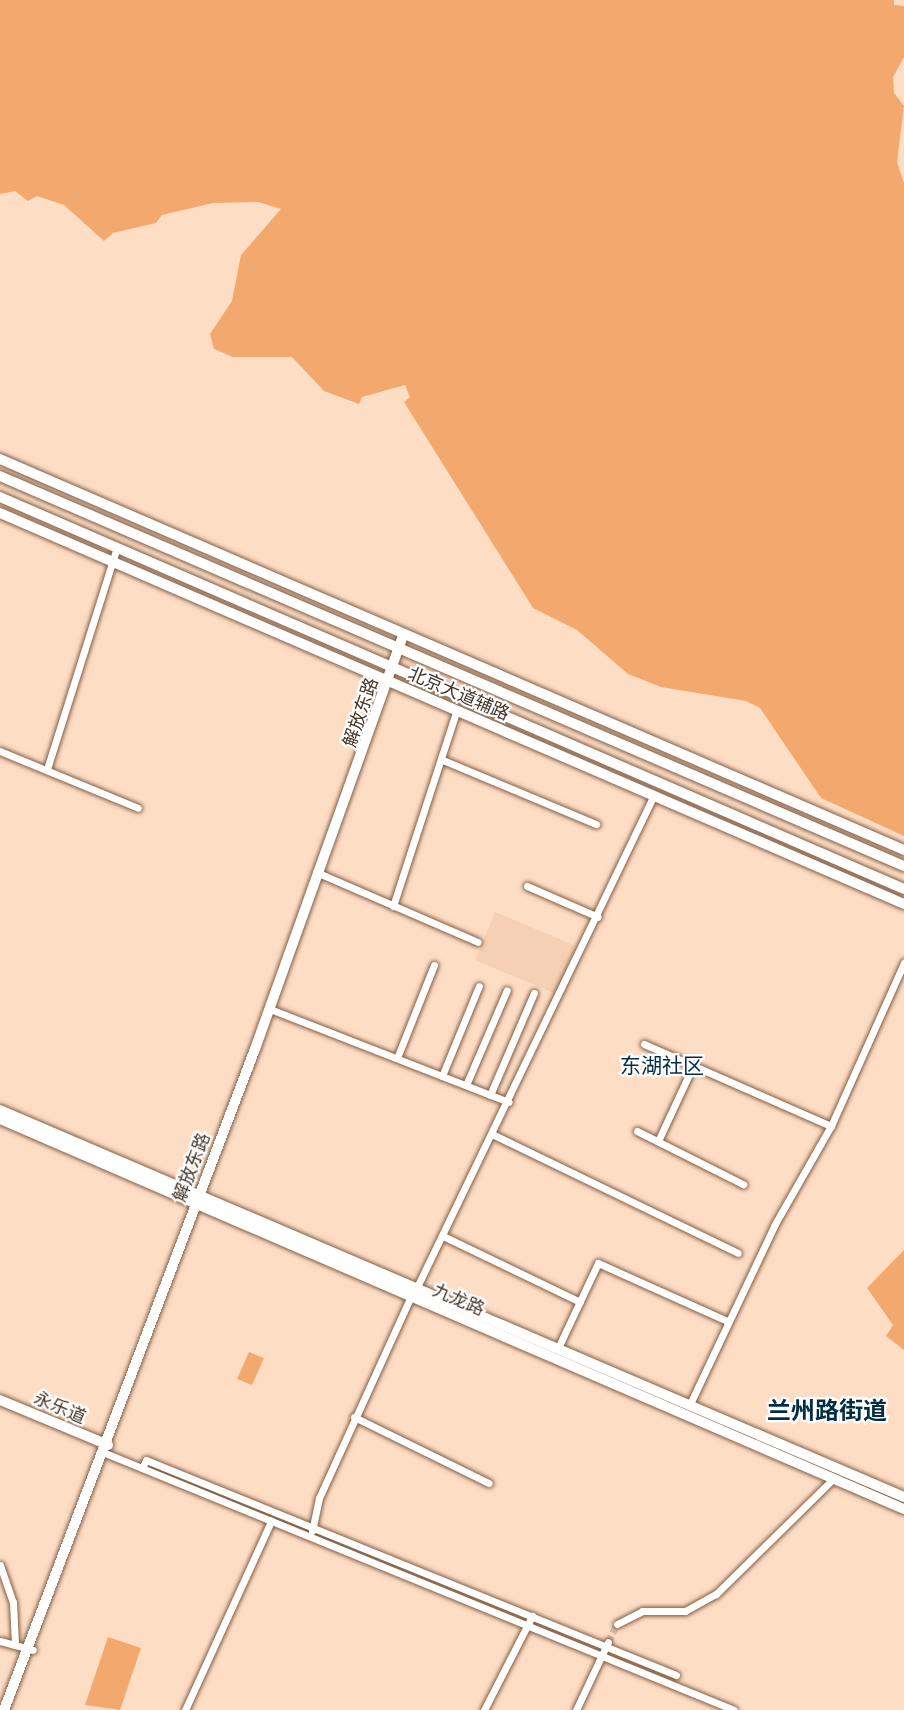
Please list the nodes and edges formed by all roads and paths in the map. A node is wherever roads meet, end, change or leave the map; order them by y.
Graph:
1 (0, 459) edge
2 (0, 476) edge
3 (0, 496) edge
4 (0, 513) edge
5 (117, 548) junction
6 (113, 561) junction
7 (407, 635) junction
8 (402, 649) junction
9 (395, 669) junction
10 (391, 681) junction
11 (457, 710) junction
12 (0, 751) edge
13 (443, 760) junction
14 (47, 769) junction
15 (654, 795) junction
16 (138, 808) dead end
17 (596, 824) dead end
18 (904, 850) edge
19 (904, 866) edge
20 (319, 873) junction
21 (527, 886) dead end
22 (904, 889) edge
23 (904, 904) edge
24 (393, 906) junction
25 (598, 917) junction
26 (478, 942) dead end
27 (904, 963) edge
28 (434, 965) dead end
29 (479, 986) dead end
30 (507, 990) dead end
31 (534, 993) dead end
32 (273, 1010) junction
33 (644, 1044) dead end
34 (397, 1058) junction
35 (693, 1066) junction
36 (442, 1076) junction
37 (466, 1085) junction
38 (490, 1095) junction
39 (508, 1102) junction
40 (0, 1110) edge
41 (0, 1119) edge
42 (831, 1126) junction
43 (637, 1131) dead end
44 (492, 1134) junction
45 (658, 1141) junction
46 (742, 1184) dead end
47 (199, 1201) junction
48 (443, 1236) junction
49 (738, 1253) dead end
50 (414, 1291) junction
51 (580, 1302) junction
52 (727, 1321) junction
53 (558, 1348) junction
54 (0, 1400) edge
55 (690, 1404) junction
56 (0, 1405) edge
57 (354, 1417) junction
58 (104, 1447) junction
59 (142, 1468) junction
60 (833, 1479) junction
61 (489, 1483) dead end
62 (904, 1497) edge
63 (904, 1509) edge
64 (271, 1521) junction
65 (313, 1527) junction
66 (312, 1537) junction
67 (0, 1565) edge
68 (532, 1616) junction
69 (617, 1624) tunnel mouth
70 (527, 1627) junction
71 (0, 1641) edge
72 (607, 1644) junction
73 (15, 1645) junction
74 (30, 1649) junction
75 (602, 1659) junction
76 (676, 1675) dead end
77 (4, 1710) edge
78 (10, 1710) edge
79 (185, 1710) edge
80 (484, 1710) edge
81 (576, 1710) edge
82 (734, 1710) edge

1 - 7 main road, 北京大道辅路
2 - 8 main road
3 - 5 main road
4 - 6 main road, 北京大道辅路
5 - 6 street
5 - 9 main road
6 - 10 main road, 北京大道辅路
6 - 14 street
7 - 8 main road, 解放东路
7 - 18 main road, 北京大道辅路
8 - 9 main road, 解放东路
8 - 19 main road
9 - 10 main road, 解放东路
9 - 22 main road
10 - 11 main road, 北京大道辅路
10 - 20 main road, 解放东路
11 - 13 street
11 - 15 main road, 北京大道辅路
12 - 14 street
13 - 17 street
13 - 24 street
14 - 16 street
15 - 23 main road, 北京大道辅路
15 - 25 street
20 - 24 street
20 - 32 main road, 解放东路
21 - 25 street
24 - 26 street
25 - 39 street
27 - 42 street
28 - 34 street
29 - 36 street
30 - 37 street
31 - 38 street
32 - 34 street
32 - 47 main road, 解放东路
33 - 35 street
34 - 36 street
35 - 42 street
35 - 45 street
36 - 37 street
37 - 38 street
38 - 39 street
39 - 44 street
40 - 47 main road, 九龙路
41 - 47 main road, 九龙路
42 - 52 street
43 - 45 street
44 - 48 street
44 - 49 street
45 - 46 street
47 - 50 main road, 九龙路
47 - 58 main road, 解放东路
48 - 50 street
48 - 51 street
50 - 53 main road, 九龙路
50 - 57 street
50 - 60 main road, 九龙路
51 - 52 street
51 - 53 street
52 - 55 street
53 - 55 main road, 九龙路
54 - 58 main road, 永乐道
55 - 62 main road, 九龙路
56 - 58 main road, 永乐道
57 - 61 street
57 - 65 street
58 - 59 street
58 - 74 main road, 解放东路
59 - 64 street
59 - 65 street
60 - 63 main road, 九龙路
60 - 69 street
64 - 66 street
64 - 79 street
65 - 66 street
65 - 68 street
66 - 70 street
67 - 73 street
68 - 70 street
68 - 72 street
70 - 75 street
70 - 80 street
71 - 73 street
72 - 75 street
72 - 76 street
73 - 74 street
74 - 77 main road, 解放东路
74 - 78 main road, 解放东路
75 - 81 street
75 - 82 street

